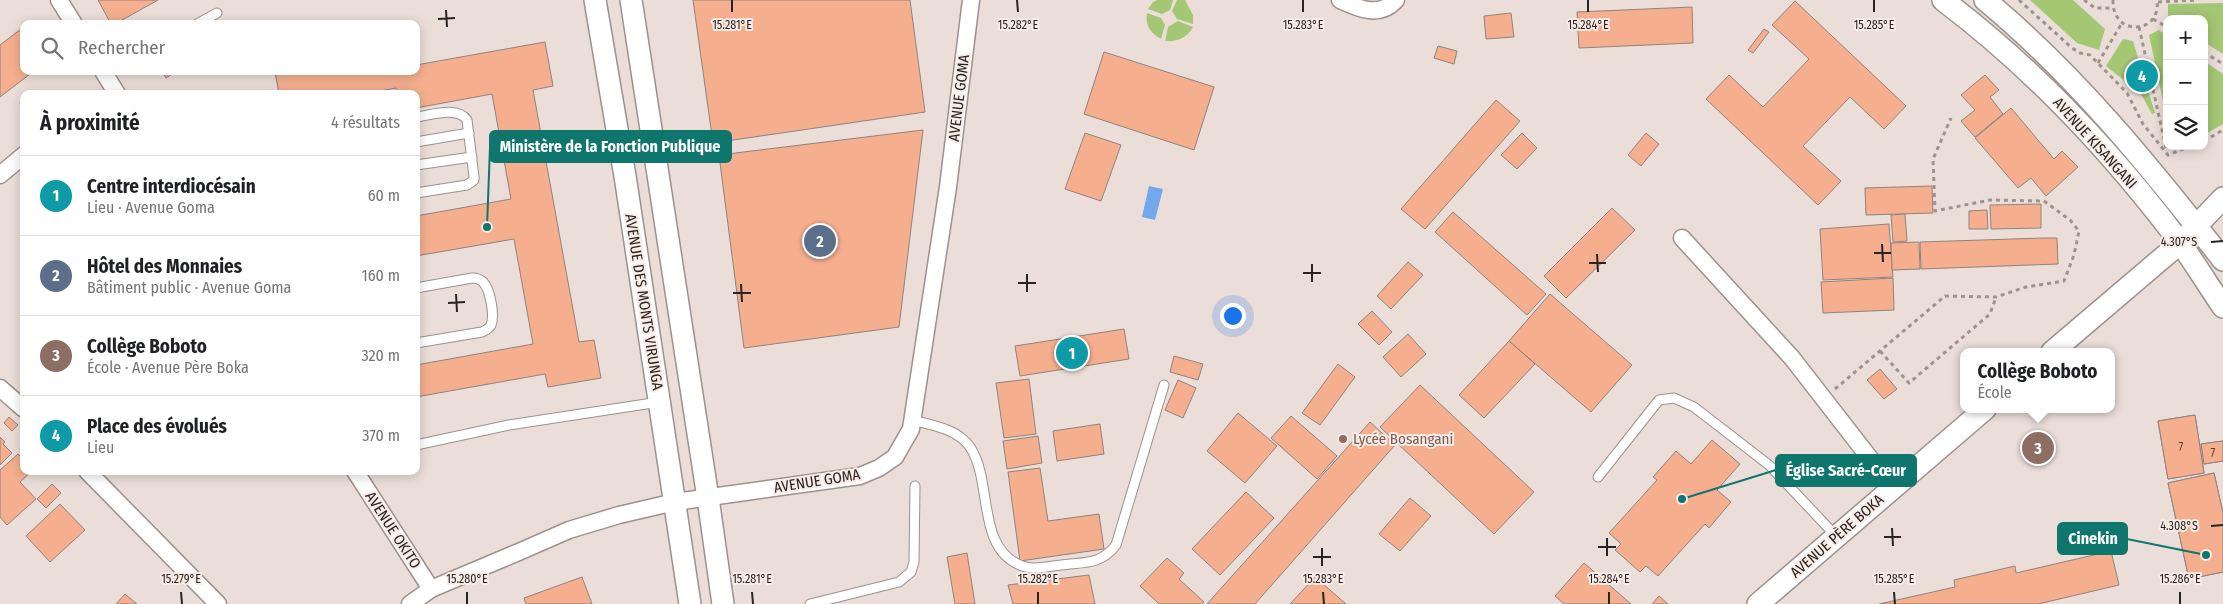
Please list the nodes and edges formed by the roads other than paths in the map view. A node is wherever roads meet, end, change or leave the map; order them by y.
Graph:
1 (59, 0) edge
2 (595, 0) edge
3 (631, 0) edge
4 (971, 0) edge
5 (1340, 0) edge
6 (1396, 0) edge
7 (1943, 0) edge
8 (1985, 0) edge
9 (217, 13) dead end
10 (72, 20) edge
11 (204, 20) edge
12 (108, 75) edge
13 (115, 90) edge
14 (420, 117) edge
15 (469, 133) junction
16 (420, 141) edge
17 (472, 157) junction
18 (20, 158) edge
19 (420, 165) edge
20 (0, 174) edge
21 (420, 192) edge
22 (2223, 198) edge
23 (2197, 227) junction
24 (1682, 238) dead end
25 (2180, 243) junction
26 (2223, 260) edge
27 (420, 287) edge
28 (2223, 307) edge
29 (420, 342) edge
30 (2057, 348) edge
31 (1164, 385) dead end
32 (0, 388) edge
33 (659, 402) junction
34 (20, 406) edge
35 (1980, 413) edge
36 (912, 420) junction
37 (420, 444) edge
38 (91, 475) edge
39 (358, 475) edge
40 (1598, 477) dead end
41 (915, 486) dead end
42 (1893, 488) junction
43 (708, 498) junction
44 (675, 502) junction
45 (1837, 537) junction
46 (431, 589) junction
47 (218, 604) edge
48 (410, 604) edge
49 (690, 604) edge
50 (723, 604) edge
51 (810, 604) edge
52 (1758, 604) edge

1 - 10 street
2 - 33 street, AVENUE DES MONTS VIRUNGA
3 - 43 street
4 - 36 street, AVENUE GOMA
5 - 6 street
7 - 25 street, AVENUE KISANGANI
8 - 23 street
9 - 11 lane
12 - 13 street
14 - 15 lane
15 - 16 lane
15 - 17 lane
17 - 19 lane
17 - 21 lane
18 - 20 street
22 - 23 street
23 - 25 street
23 - 26 street
24 - 42 street
25 - 28 street, AVENUE KISANGANI
25 - 30 street
27 - 29 lane
31 - 36 lane
32 - 34 street
33 - 37 lane
33 - 44 street, AVENUE DES MONTS VIRUNGA
35 - 42 street, AVENUE PÈRE BOKA
36 - 43 street, AVENUE GOMA
38 - 47 street
39 - 46 street, AVENUE OKITO
40 - 45 lane
41 - 51 lane
42 - 45 street, AVENUE PÈRE BOKA
43 - 44 street, AVENUE GOMA
43 - 50 street
44 - 46 street, AVENUE GOMA
44 - 49 street, AVENUE DES MONTS VIRUNGA
45 - 52 street, AVENUE PÈRE BOKA
46 - 48 street, AVENUE GOMA

